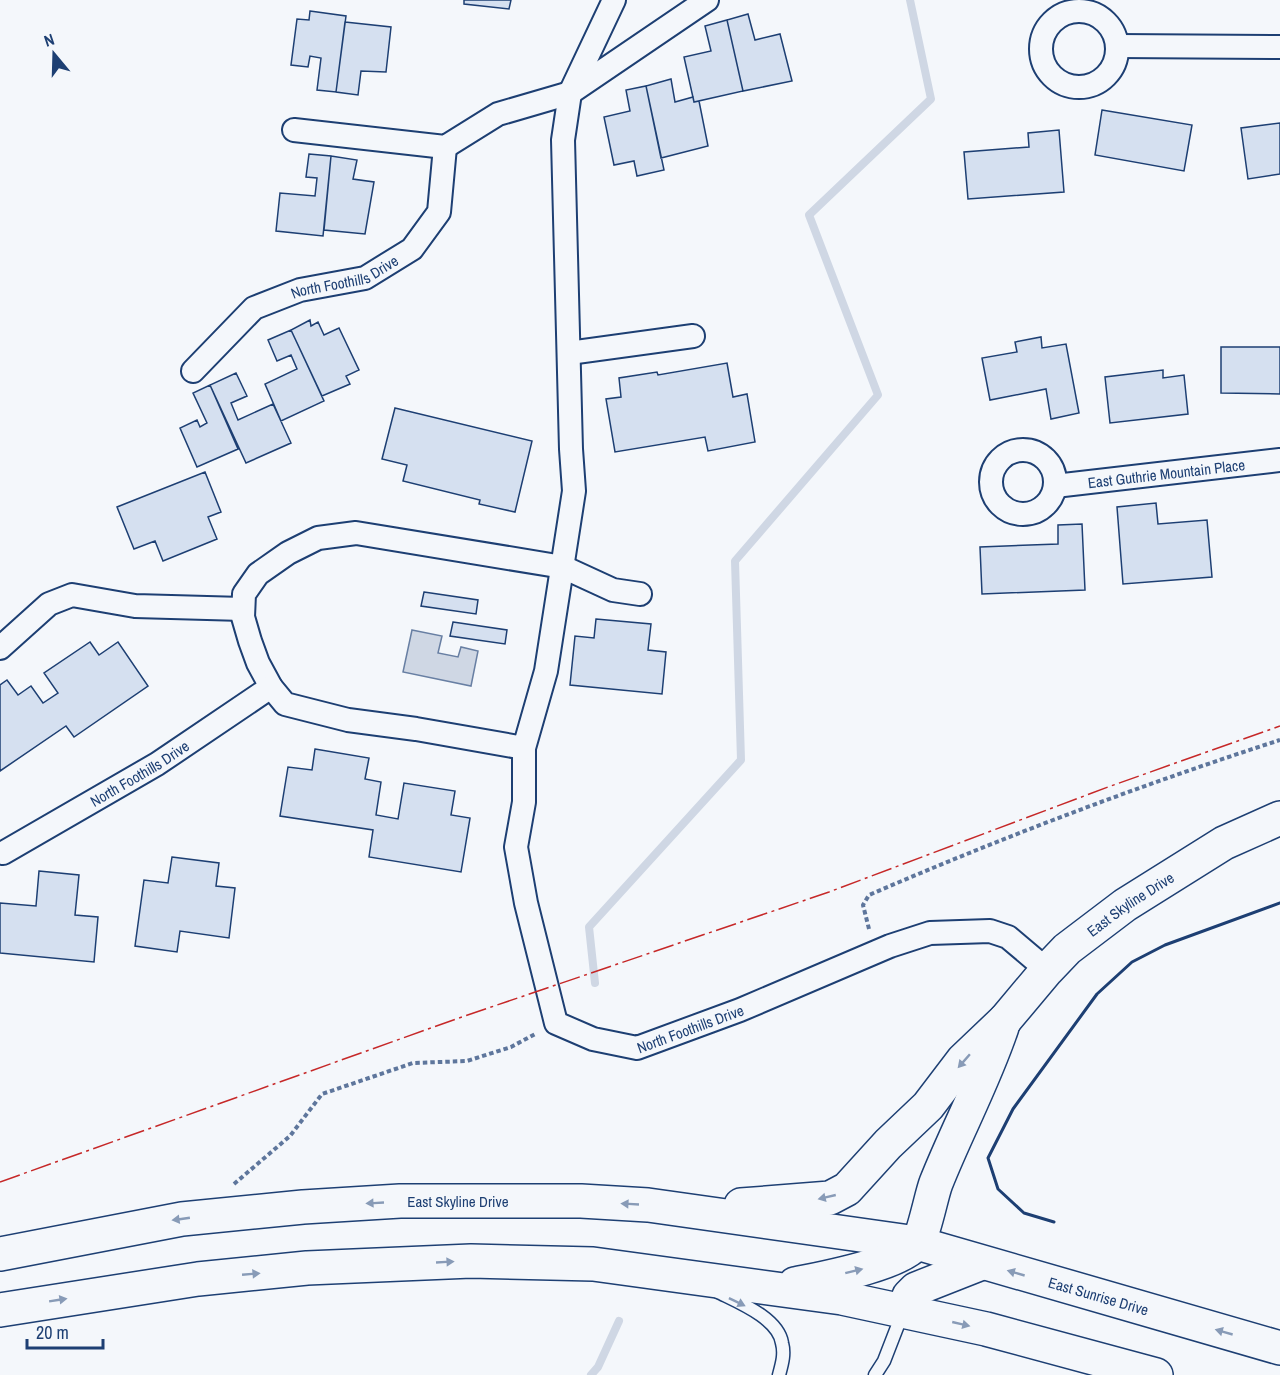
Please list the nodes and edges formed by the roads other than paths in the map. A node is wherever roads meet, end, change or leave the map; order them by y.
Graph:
1 (614, 0) edge
2 (707, 0) edge
3 (1117, 46) dead end
4 (1280, 47) edge
5 (570, 93) junction
6 (294, 130) dead end
7 (446, 147) junction
8 (693, 336) dead end
9 (569, 352) junction
10 (193, 371) dead end
11 (1280, 460) edge
12 (1055, 486) dead end
13 (563, 567) junction
14 (640, 594) dead end
15 (243, 609) junction
16 (0, 648) edge
17 (271, 687) junction
18 (524, 748) junction
19 (1280, 818) edge
20 (3, 853) dead end
21 (1047, 970) junction
22 (1005, 1020) junction
23 (678, 1210) junction
24 (917, 1243) junction
25 (0, 1254) edge
26 (982, 1263) junction
27 (684, 1276) junction
28 (776, 1289) junction
29 (0, 1310) edge
30 (904, 1311) junction
31 (1280, 1348) edge
32 (779, 1375) edge
33 (875, 1375) edge
34 (1156, 1375) edge

1 - 5 street
2 - 5 street
3 - 4 street
5 - 7 street
5 - 9 street
6 - 7 street
7 - 10 street, North Foothills Drive
8 - 9 street
9 - 13 street
11 - 12 street, East Guthrie Mountain Place
13 - 14 street
13 - 15 street
13 - 18 street
15 - 16 street
15 - 17 street
17 - 18 street
17 - 20 street, North Foothills Drive
18 - 21 street, North Foothills Drive
19 - 21 main road, East Skyline Drive
21 - 22 main road, East Skyline Drive
22 -> 23 main road
22 - 24 main road
23 - 24 main road, East Skyline Drive
23 -> 25 main road, East Skyline Drive
24 - 26 main road, East Sunrise Drive
28 -> 24 main road
26 - 30 main road
31 -> 26 main road, East Sunrise Drive
27 - 28 main road
29 -> 27 main road
27 -> 32 lane
28 - 30 main road
30 - 33 lane
30 -> 34 main road

